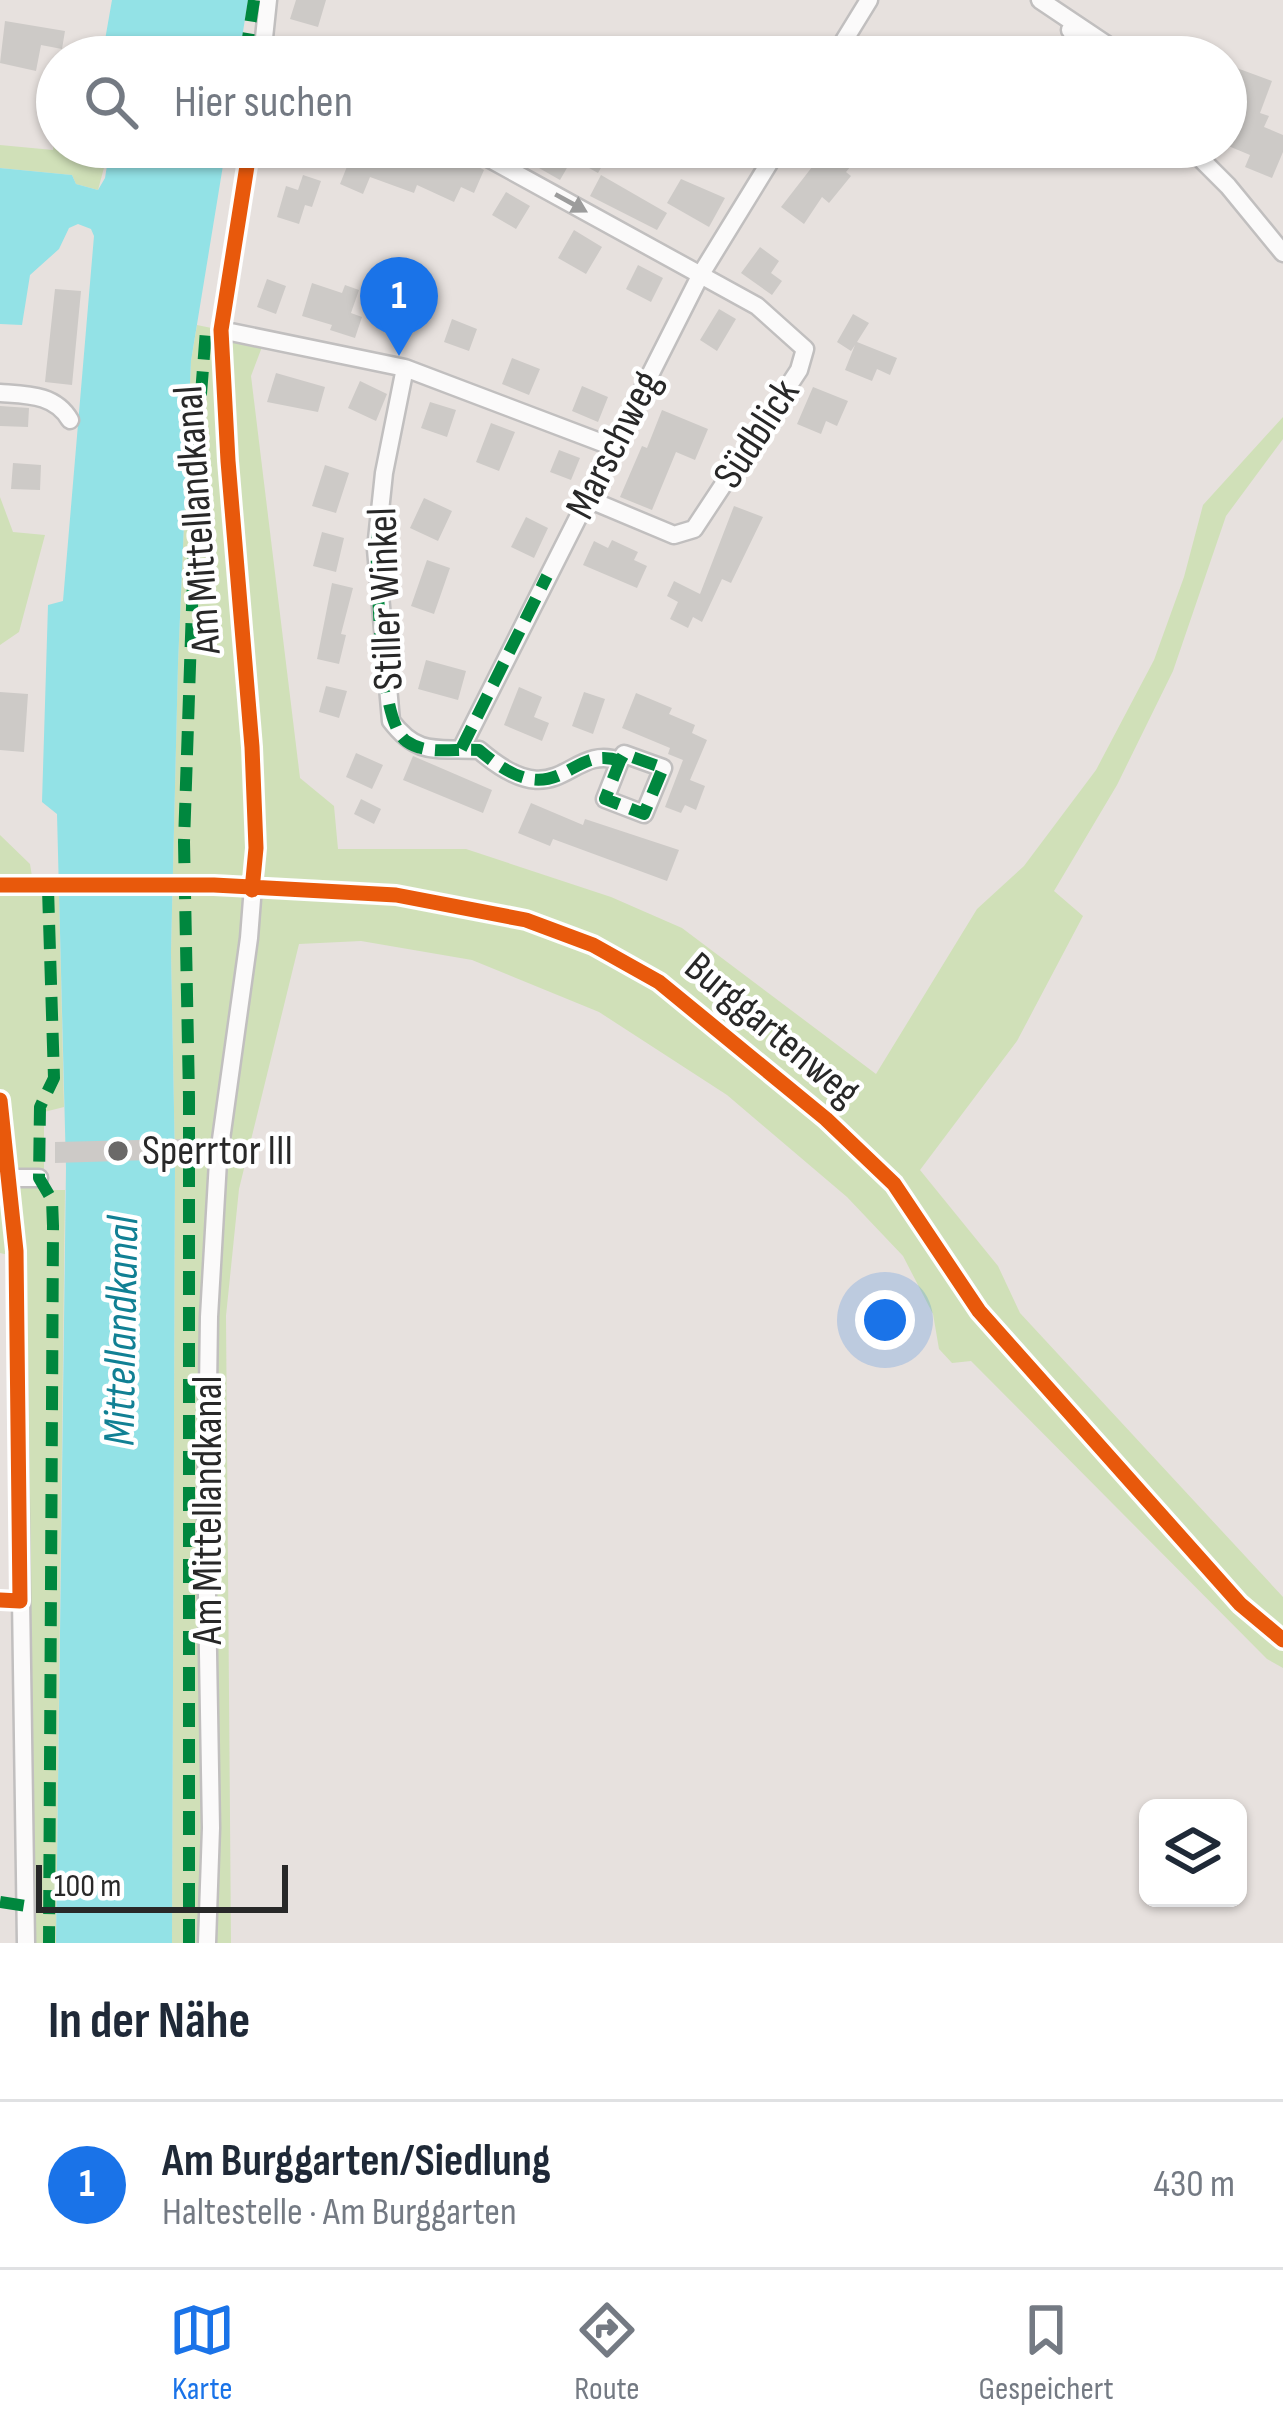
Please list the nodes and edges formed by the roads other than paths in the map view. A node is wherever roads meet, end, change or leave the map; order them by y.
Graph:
1 (268, 0) edge
2 (869, 0) edge
3 (1040, 0) edge
4 (264, 36) edge
5 (847, 36) edge
6 (1076, 36) edge
7 (1094, 36) edge
8 (247, 168) edge
9 (506, 168) edge
10 (766, 168) edge
11 (1210, 168) edge
12 (1283, 253) edge
13 (700, 274) junction
14 (221, 330) junction
15 (405, 368) junction
16 (0, 393) edge
17 (70, 420) dead end
18 (613, 447) junction
19 (588, 499) junction
20 (461, 748) junction
21 (620, 761) dead end
22 (0, 885) edge
23 (252, 890) junction
24 (0, 1100) edge
25 (11, 1178) junction
26 (39, 1178) dead end
27 (0, 1600) edge
28 (20, 1601) junction
29 (1283, 1640) edge
30 (26, 1943) edge
31 (207, 1943) edge

1 - 4 street
2 - 5 street
3 - 6 street
3 - 7 street
8 - 14 street, Am Mittellandkanal
9 -> 13 street
10 - 13 street, Marschweg
11 - 12 street
13 - 18 street, Marschweg
13 - 19 street, Südblick
14 - 15 street
14 - 23 street, Am Mittellandkanal
15 - 18 street
15 - 20 street, Stiller Winkel
16 - 17 street
18 - 19 street, Marschweg
19 - 20 street, Marschweg
20 - 21 street, Stiller Winkel
22 - 23 street, Burggartenweg
23 - 29 street, Burggartenweg
23 - 31 street, Am Mittellandkanal
24 - 25 street
25 - 26 street
25 - 28 street
27 - 28 street
28 - 30 street

